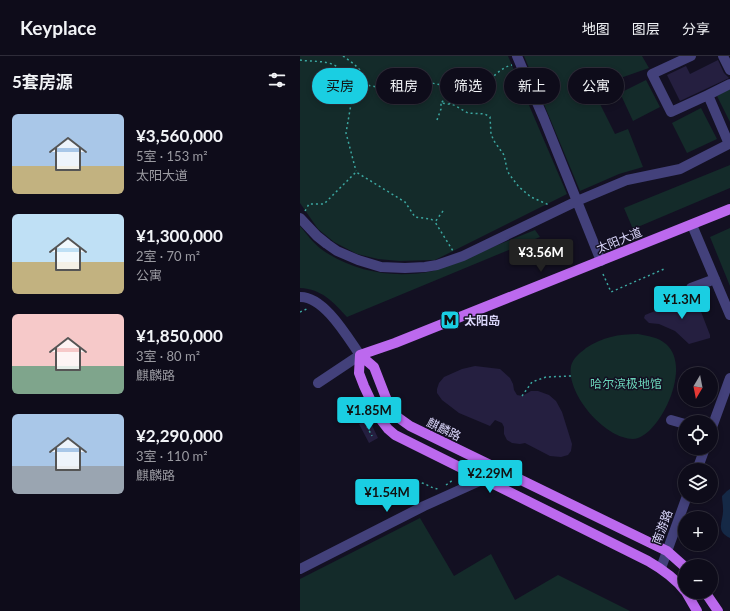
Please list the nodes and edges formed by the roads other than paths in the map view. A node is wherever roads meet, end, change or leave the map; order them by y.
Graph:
1 (691, 56) edge
2 (723, 56) edge
3 (518, 59) edge
4 (730, 70) edge
5 (730, 84) edge
6 (708, 95) junction
7 (576, 201) junction
8 (730, 209) edge
9 (300, 218) edge
10 (692, 225) junction
11 (601, 261) junction
12 (715, 279) junction
13 (691, 288) dead end
14 (300, 297) edge
15 (730, 315) edge
16 (360, 355) junction
17 (730, 378) edge
18 (318, 383) dead end
19 (716, 415) edge
20 (671, 420) dead end
21 (678, 422) edge
22 (484, 479) junction
23 (684, 503) edge
24 (667, 551) junction
25 (678, 561) edge
26 (661, 568) junction
27 (300, 569) edge
28 (678, 582) edge
29 (690, 599) edge
30 (710, 599) edge
31 (697, 611) edge
32 (718, 611) edge

1 - 6 street
2 - 4 street
3 - 7 street
5 - 6 street
6 - 7 street
7 - 9 street
7 - 11 street
8 - 10 main road, 太阳大道
10 - 11 main road, 太阳大道
10 - 12 street
11 - 16 main road, 太阳大道
12 - 13 street
12 - 15 street
14 - 16 street
16 - 18 street
16 - 22 main road
16 - 24 main road, 麒麟路
17 - 19 street
20 - 21 street
22 - 26 main road
22 - 27 street
23 - 24 street, 南游路
24 - 25 main road, 麒麟路
24 - 26 street, 南游路
26 - 28 main road
29 - 31 main road
30 - 32 main road

